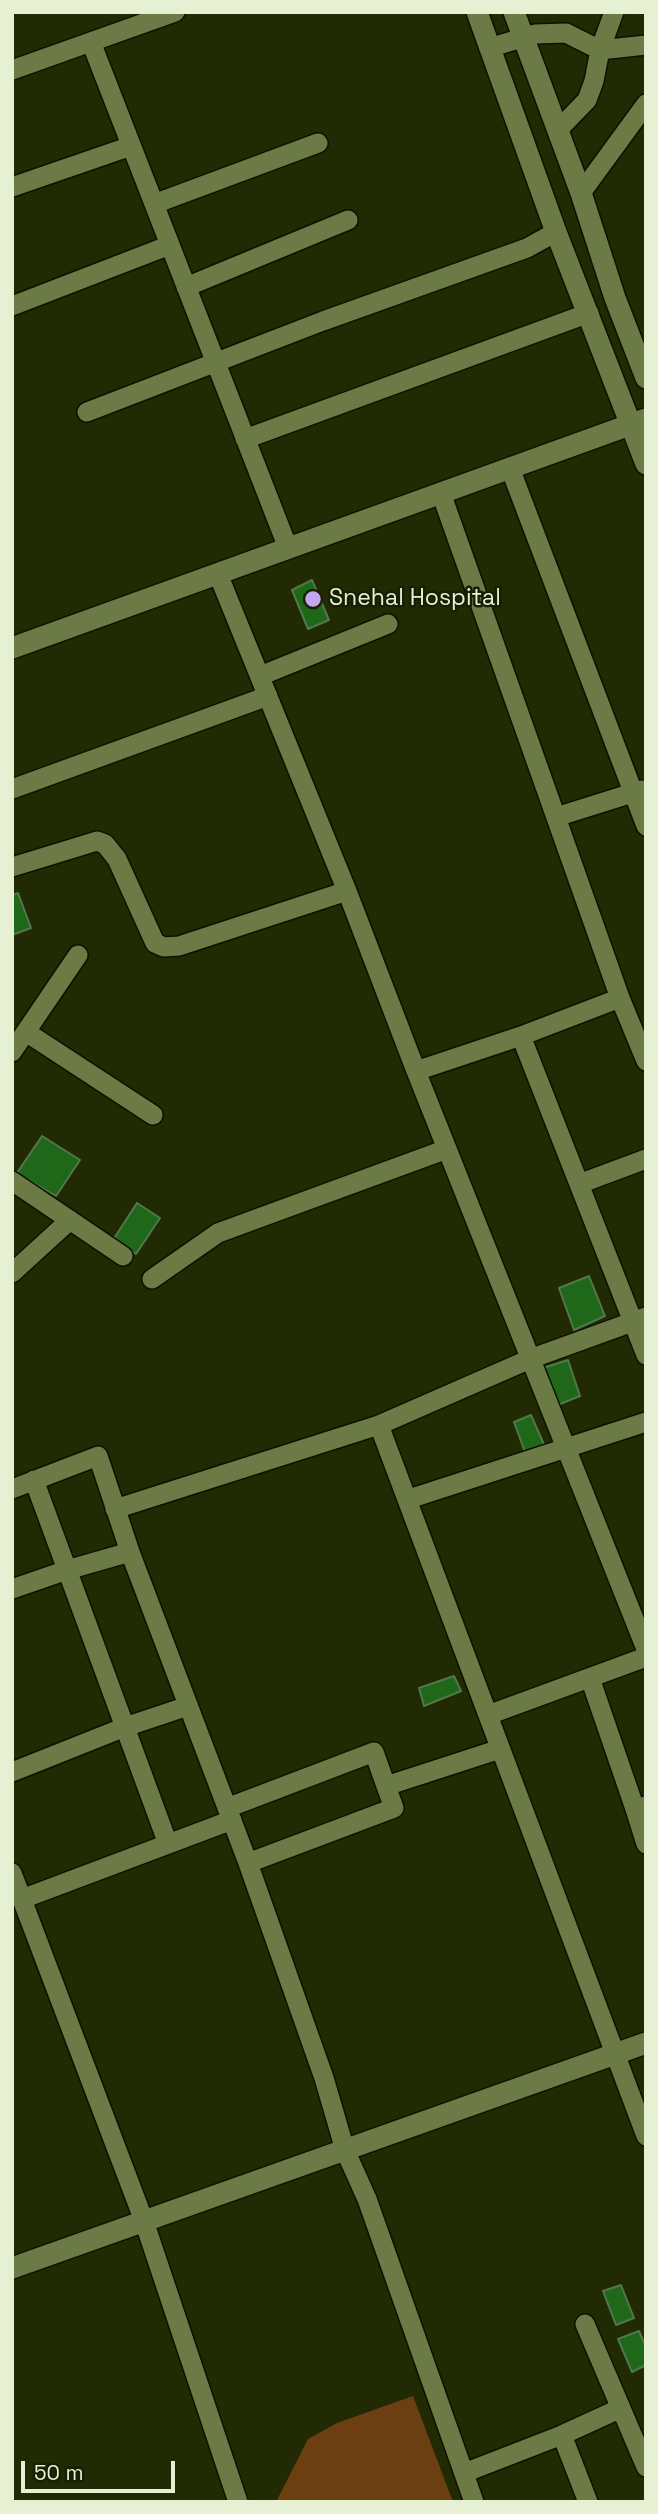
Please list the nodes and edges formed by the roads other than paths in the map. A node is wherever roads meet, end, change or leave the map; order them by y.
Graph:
1 (176, 12) edge
2 (477, 12) edge
3 (514, 12) edge
4 (614, 12) edge
5 (525, 37) junction
6 (91, 42) junction
7 (646, 45) edge
8 (489, 48) junction
9 (600, 50) junction
10 (12, 70) edge
11 (646, 104) edge
12 (558, 130) junction
13 (318, 143) dead end
14 (131, 146) junction
15 (12, 187) edge
16 (582, 193) junction
17 (154, 204) junction
18 (348, 220) dead end
19 (556, 232) junction
20 (170, 245) junction
21 (186, 288) junction
22 (12, 306) edge
23 (589, 313) junction
24 (216, 362) junction
25 (645, 372) edge
26 (87, 412) dead end
27 (639, 422) edge
28 (246, 439) junction
29 (646, 464) edge
30 (510, 468) junction
31 (441, 493) junction
32 (288, 548) junction
33 (218, 574) junction
34 (388, 624) dead end
35 (12, 648) edge
36 (260, 676) junction
37 (268, 696) junction
38 (12, 789) edge
39 (639, 790) edge
40 (556, 817) junction
41 (646, 826) edge
42 (12, 867) edge
43 (348, 891) junction
44 (78, 955) dead end
45 (620, 998) junction
46 (26, 1032) junction
47 (521, 1036) junction
48 (12, 1052) edge
49 (646, 1061) edge
50 (416, 1071) junction
51 (153, 1115) dead end
52 (447, 1149) junction
53 (646, 1158) edge
54 (12, 1181) edge
55 (579, 1184) junction
56 (70, 1220) junction
57 (123, 1256) dead end
58 (12, 1273) edge
59 (152, 1279) dead end
60 (639, 1320) edge
61 (646, 1355) edge
62 (530, 1359) junction
63 (646, 1422) edge
64 (379, 1424) junction
65 (566, 1447) junction
66 (34, 1480) junction
67 (12, 1489) edge
68 (409, 1499) junction
69 (115, 1509) junction
70 (130, 1552) junction
71 (67, 1570) junction
72 (12, 1589) edge
73 (646, 1649) edge
74 (646, 1657) edge
75 (590, 1678) junction
76 (188, 1706) junction
77 (488, 1715) junction
78 (125, 1727) junction
79 (500, 1749) junction
80 (12, 1772) edge
81 (386, 1786) junction
82 (640, 1808) edge
83 (229, 1814) junction
84 (168, 1844) junction
85 (646, 1844) edge
86 (248, 1863) junction
87 (12, 1873) edge
88 (22, 1899) junction
89 (646, 2043) edge
90 (615, 2053) junction
91 (646, 2136) edge
92 (345, 2150) junction
93 (144, 2221) junction
94 (12, 2268) edge
95 (585, 2324) dead end
96 (621, 2408) junction
97 (562, 2435) junction
98 (646, 2467) edge
99 (464, 2473) junction
100 (238, 2502) edge
101 (474, 2502) edge
102 (588, 2502) edge

1 - 6 street
2 - 8 street
3 - 5 street
4 - 9 street
5 - 8 street
5 - 9 street
5 - 12 street
6 - 10 street
6 - 14 street
7 - 9 street
8 - 19 street
9 - 12 street
11 - 16 street
12 - 16 street
13 - 17 street
14 - 15 street
14 - 17 street
16 - 25 street
17 - 20 street
18 - 21 street
19 - 23 street
19 - 24 street
20 - 21 street
20 - 22 street
21 - 24 street
23 - 27 street
23 - 28 street
24 - 26 street
24 - 28 street
27 - 29 street
27 - 30 street
28 - 32 street
30 - 31 street
30 - 39 street
31 - 32 street
31 - 40 street
32 - 33 street
33 - 35 street
33 - 36 street
34 - 36 street
36 - 37 street
37 - 38 street
37 - 43 street
39 - 40 street
39 - 41 street
40 - 45 street
42 - 43 street
43 - 50 street
44 - 46 street
45 - 47 street
45 - 49 street
46 - 48 street
46 - 51 street
47 - 50 street
47 - 55 street
50 - 52 street
52 - 59 street
52 - 62 street
53 - 55 street
54 - 56 street
55 - 60 street
56 - 57 street
56 - 58 street
60 - 61 street
60 - 62 street
62 - 64 street
62 - 65 street
63 - 65 street
64 - 68 street
64 - 69 street
65 - 68 street
65 - 73 street
66 - 67 street
66 - 69 street
66 - 71 street
68 - 77 street
69 - 70 street
70 - 71 street
70 - 76 street
71 - 72 street
71 - 78 street
74 - 75 street
75 - 77 street
75 - 82 street
76 - 78 street
76 - 83 street
77 - 79 street
78 - 80 street
78 - 84 street
79 - 81 street
79 - 90 street
81 - 83 street
81 - 86 street
82 - 85 street
83 - 84 street
83 - 86 street
84 - 88 street
86 - 92 street
87 - 88 street
88 - 93 street
89 - 90 street
90 - 91 street
90 - 92 street
92 - 93 street
92 - 99 street
93 - 94 street
93 - 100 street
95 - 96 street
96 - 97 street
96 - 98 street
97 - 99 street
97 - 102 street
99 - 101 street

